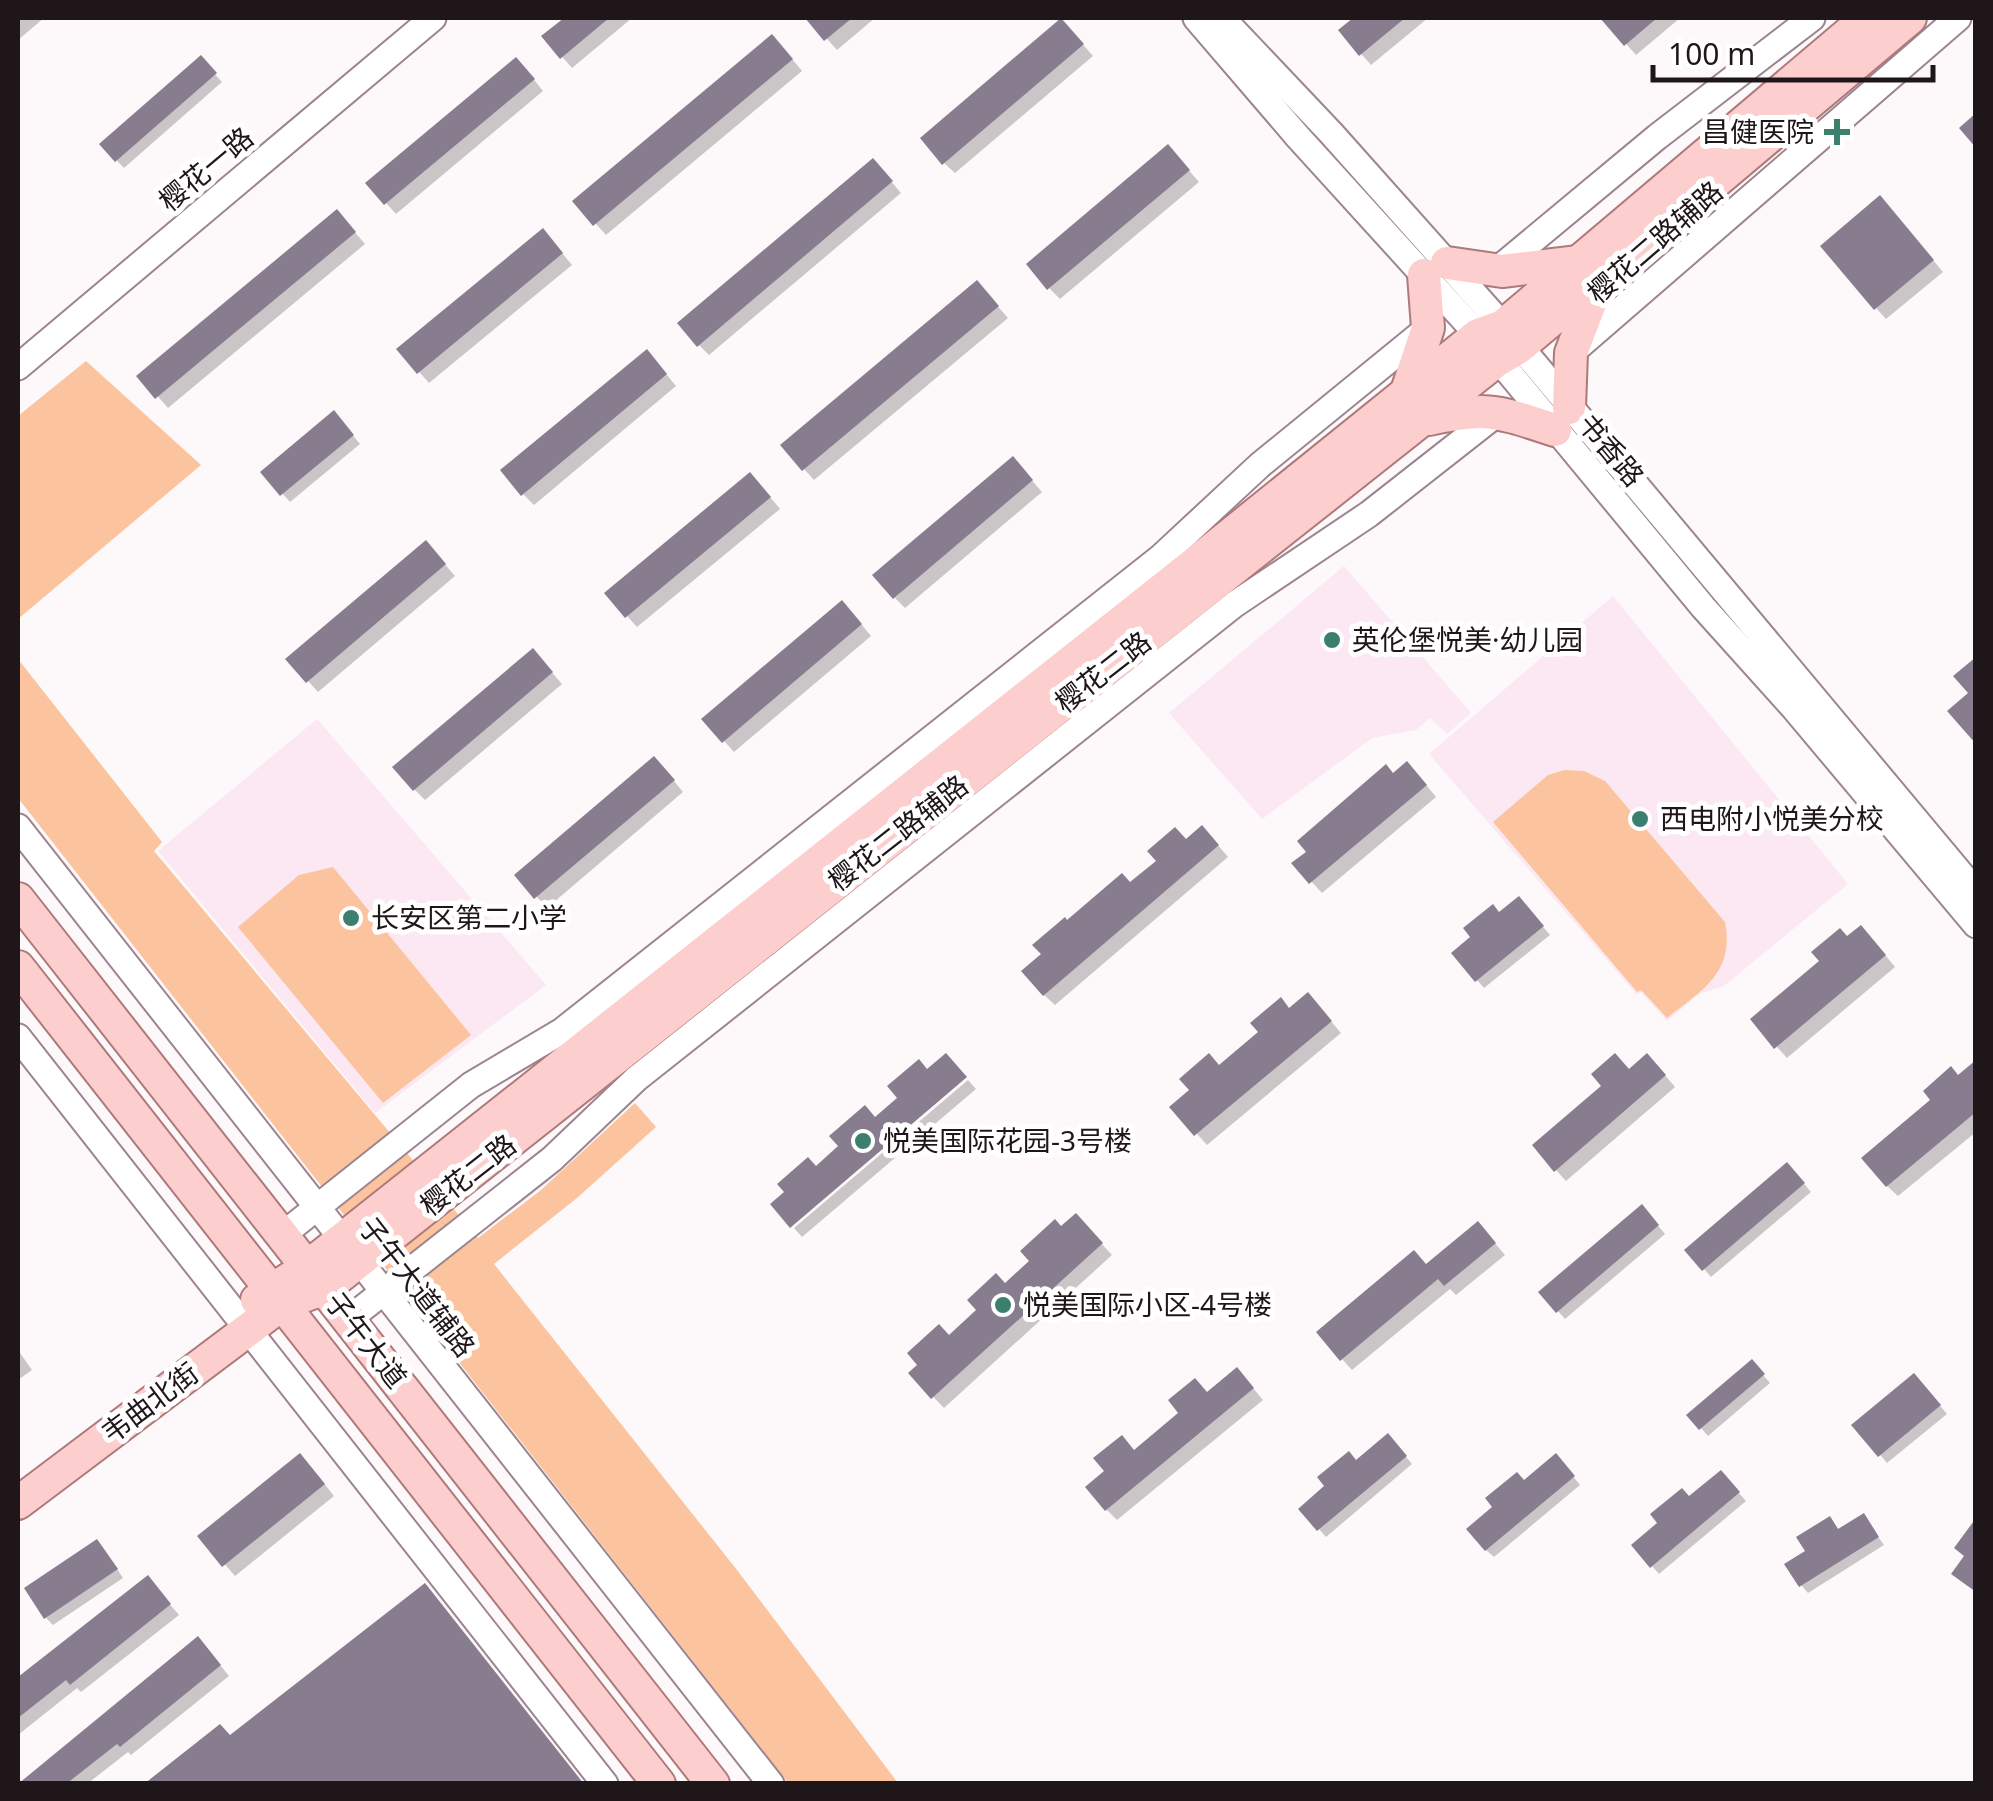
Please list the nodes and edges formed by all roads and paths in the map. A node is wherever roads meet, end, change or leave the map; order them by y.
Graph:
1 (433, 18) edge
2 (1196, 18) edge
3 (1222, 18) edge
4 (1812, 18) edge
5 (1868, 18) edge
6 (1910, 18) edge
7 (1958, 18) edge
8 (1435, 269) junction
9 (1497, 270) junction
10 (1588, 271) junction
11 (1428, 328) junction
12 (1499, 342) junction
13 (1571, 354) junction
14 (18, 366) edge
15 (1414, 406) junction
16 (1499, 412) junction
17 (1562, 419) junction
18 (18, 827) edge
19 (1976, 892) edge
20 (18, 898) edge
21 (1976, 925) edge
22 (18, 967) edge
23 (18, 1037) edge
24 (316, 1208) junction
25 (281, 1236) junction
26 (350, 1251) junction
27 (316, 1278) junction
28 (382, 1292) junction
29 (276, 1297) junction
30 (349, 1319) junction
31 (243, 1322) junction
32 (18, 1480) edge
33 (18, 1503) edge
34 (605, 1784) edge
35 (659, 1784) edge
36 (712, 1784) edge
37 (770, 1784) edge

1 - 14 street, 樱花一路
2 - 8 street, 书香路
3 - 8 street, 书香路
4 - 9 street
5 - 10 main road, 樱花二路
6 - 10 main road, 樱花二路
7 - 13 street, 樱花二路辅路
8 - 9 main road
8 - 11 main road
8 - 12 street, 书香路
9 - 10 main road
10 - 12 main road, 樱花二路
10 - 13 main road
11 - 15 main road
11 - 24 street, 樱花二路辅路
12 - 15 main road, 樱花二路
12 - 17 street, 书香路
13 - 17 main road
15 - 16 main road
15 - 26 main road, 樱花二路
16 - 17 main road
16 - 28 street, 樱花二路辅路
17 - 19 street, 书香路
17 - 21 street, 书香路
18 - 24 street, 子午大道辅路
20 - 25 main road, 子午大道
22 - 29 main road, 子午大道
23 - 31 street
24 - 25 street, 樱花二路辅路
24 - 26 street, 子午大道辅路
25 - 27 main road, 子午大道
26 - 27 main road, 樱花二路
26 - 28 street, 子午大道辅路
27 - 29 main road, 樱花二路
27 - 30 main road, 子午大道
28 - 30 street, 樱花二路辅路
28 - 37 street, 子午大道辅路
29 - 31 main road, 韦曲北街
29 - 35 main road, 子午大道
30 - 36 main road, 子午大道
31 - 32 main road, 韦曲北街
31 - 33 main road, 韦曲北街
31 - 34 street

